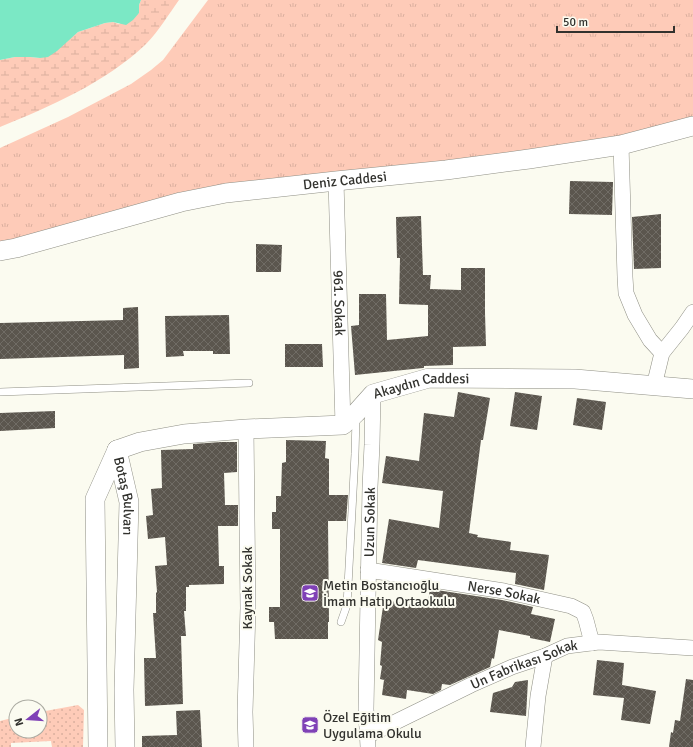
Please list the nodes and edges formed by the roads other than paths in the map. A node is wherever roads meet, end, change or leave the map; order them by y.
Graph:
1 (693, 126) edge
2 (621, 145) junction
3 (336, 181) junction
4 (0, 251) edge
5 (693, 312) edge
6 (662, 353) junction
7 (250, 383) dead end
8 (654, 386) junction
9 (693, 389) edge
10 (0, 392) edge
11 (373, 394) junction
12 (349, 419) junction
13 (246, 429) junction
14 (117, 450) junction
15 (368, 570) junction
16 (341, 622) dead end
17 (592, 642) junction
18 (693, 648) edge
19 (545, 656) junction
20 (368, 742) edge
21 (98, 747) edge
22 (125, 747) edge
23 (246, 747) edge
24 (535, 747) edge

1 - 2 street, Deniz Caddesi
2 - 3 street, Deniz Caddesi
2 - 6 street
3 - 4 street, Deniz Caddesi
3 - 12 street, 961. Sokak
5 - 6 street
6 - 8 street
7 - 10 lane
8 - 9 street, Akaydın Caddesi
8 - 11 street, Akaydın Caddesi
11 - 12 street, Akaydın Caddesi
11 - 15 street, Uzun Sokak
12 - 13 street
12 - 16 lane
13 - 14 street
13 - 23 street, Kaynak Sokak
14 - 21 street, Botaş Bulvarı
14 - 22 street, Botaş Bulvarı
15 - 17 street, Nerse Sokak
15 - 20 street, Uzun Sokak
17 - 18 street, Un Fabrikası Sokak
17 - 19 street, Un Fabrikası Sokak
19 - 20 street, Un Fabrikası Sokak
19 - 24 street

